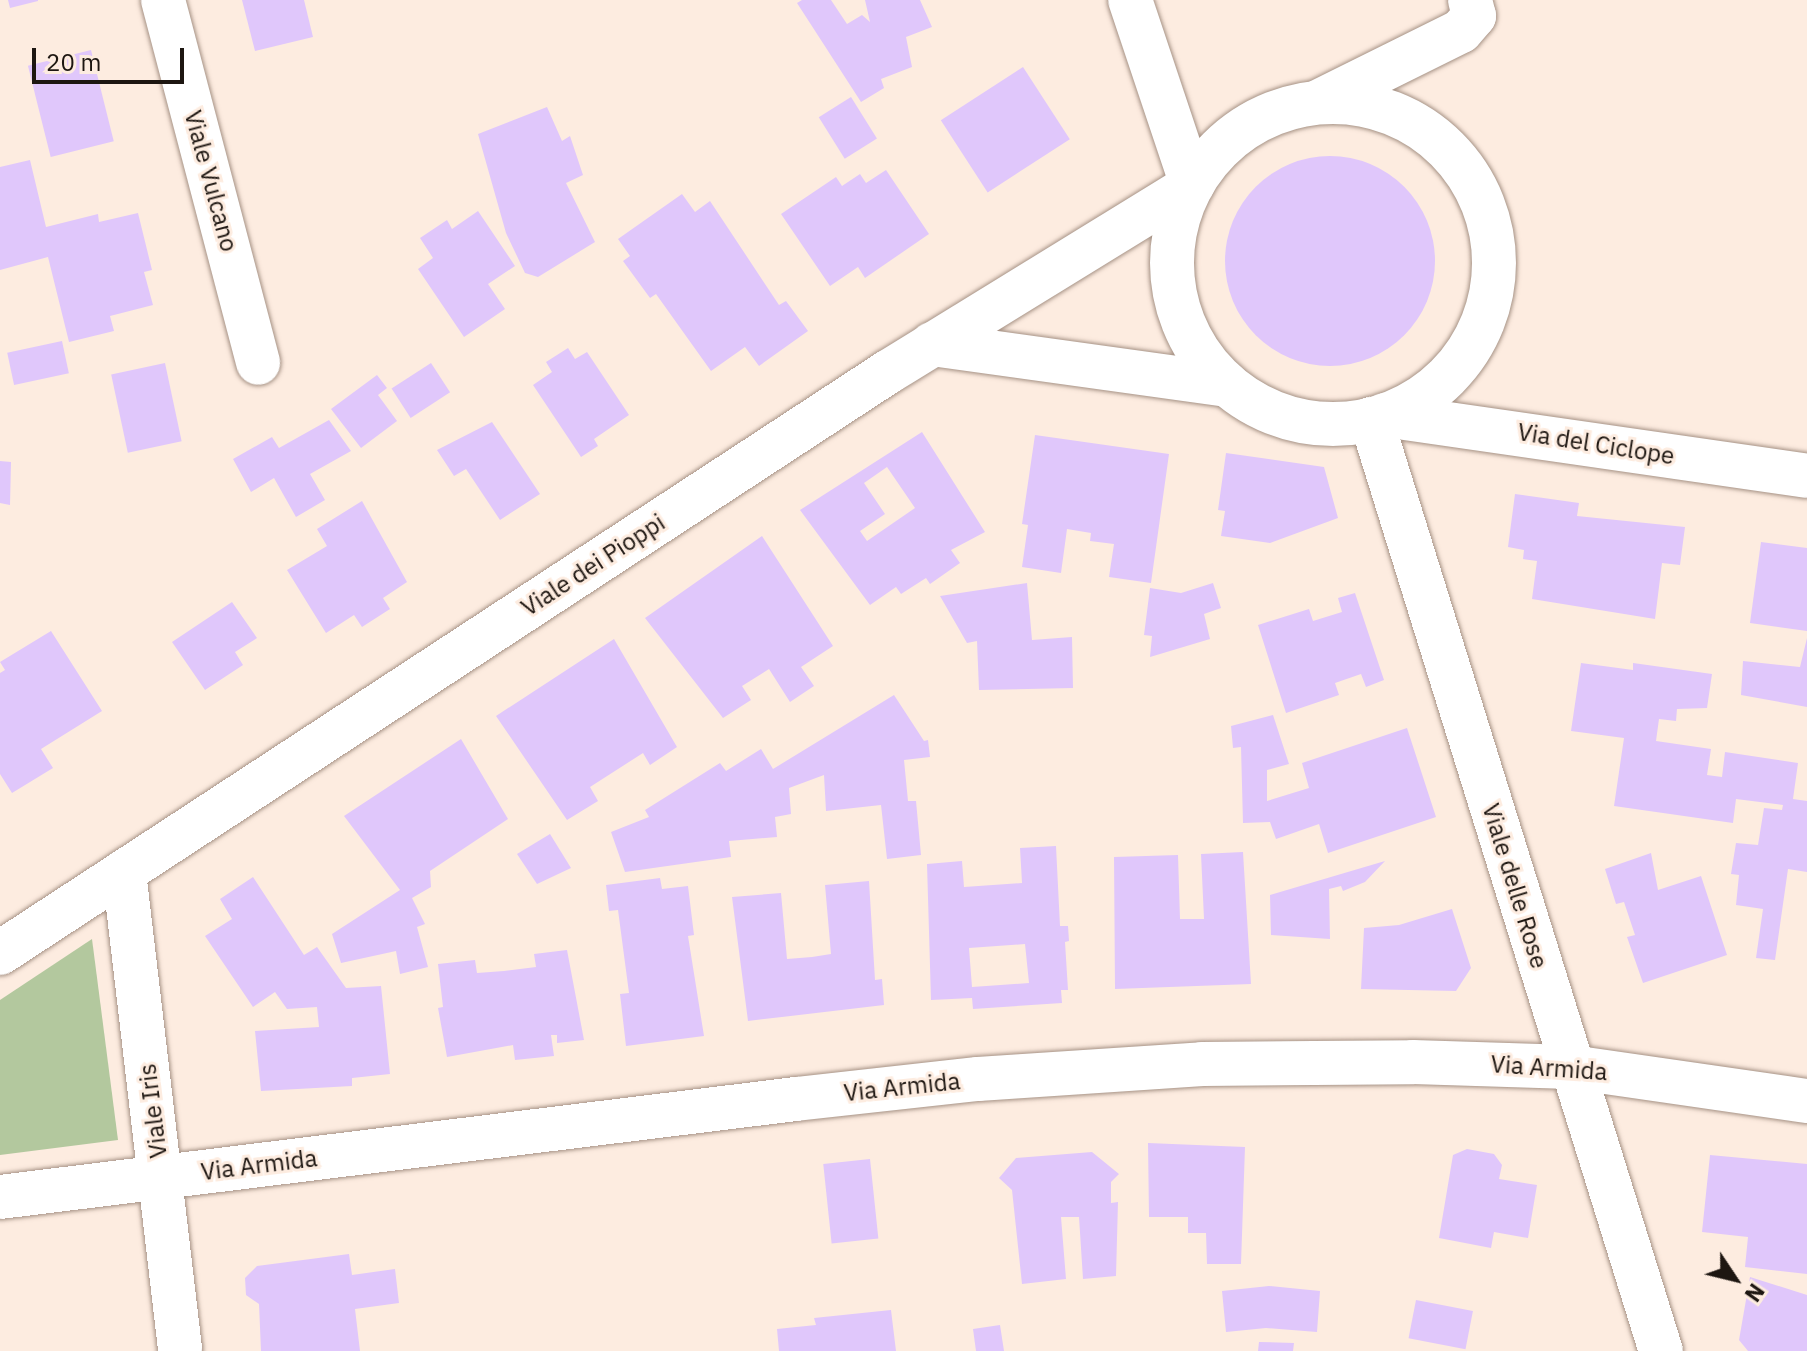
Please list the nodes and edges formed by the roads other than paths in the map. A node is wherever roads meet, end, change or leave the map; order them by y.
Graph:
1 (163, 0) edge
2 (1130, 0) edge
3 (1470, 0) edge
4 (1320, 101) junction
5 (1192, 185) junction
6 (932, 344) junction
7 (258, 363) dead end
8 (1227, 385) junction
9 (1378, 417) junction
10 (1807, 476) edge
11 (124, 872) junction
12 (0, 953) edge
13 (1571, 1067) junction
14 (1807, 1101) edge
15 (161, 1178) junction
16 (0, 1197) edge
17 (180, 1351) edge
18 (1661, 1351) edge

1 - 7 street, Viale Vulcano
2 - 5 street
3 - 4 street
4 - 5 street
4 - 9 street
5 - 6 street, Viale dei Pioppi
5 - 8 street
6 - 8 street
6 - 11 street, Viale dei Pioppi
8 - 9 street
9 - 10 street, Via del Ciclope
9 - 13 street, Viale delle Rose
11 - 12 street, Viale dei Pioppi
11 - 15 street, Viale Iris
13 - 14 street, Via Armida
13 - 15 street, Via Armida
13 - 18 street, Viale delle Rose
15 - 16 street, Via Armida
15 - 17 street, Viale Iris

